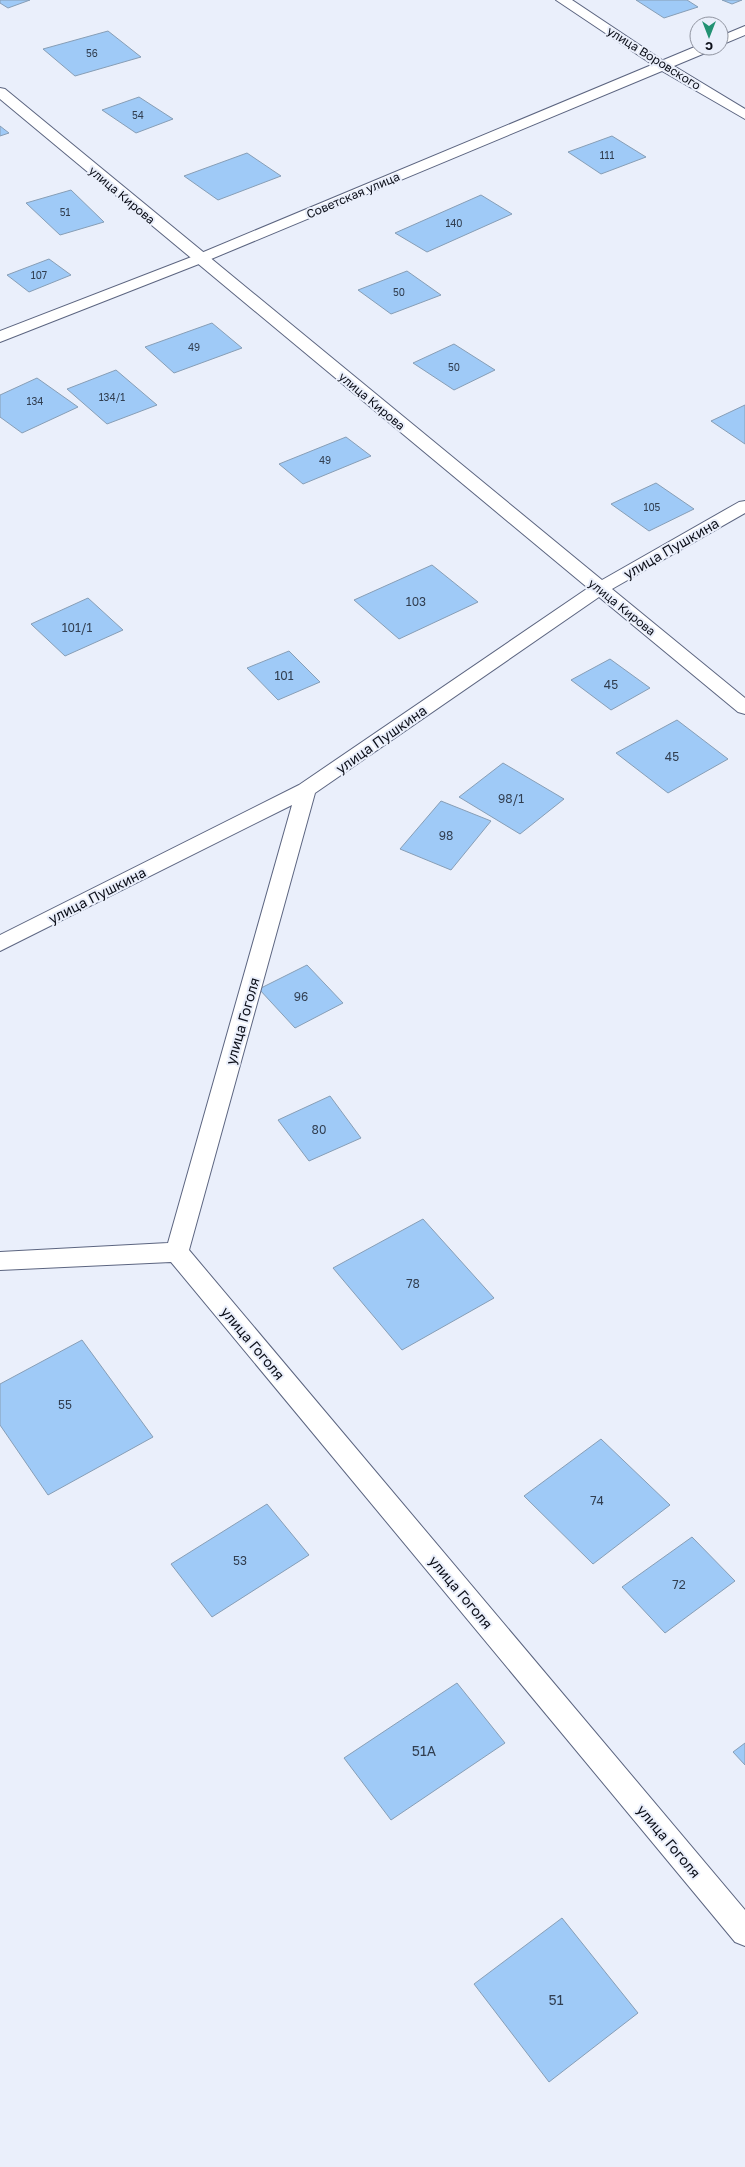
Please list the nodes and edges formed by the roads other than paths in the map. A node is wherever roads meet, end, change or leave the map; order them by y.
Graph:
1 (563, 0) edge
2 (745, 30) edge
3 (729, 37) edge
4 (689, 55) edge
5 (664, 66) junction
6 (0, 92) edge
7 (745, 115) edge
8 (199, 259) junction
9 (0, 336) edge
10 (745, 506) edge
11 (599, 589) junction
12 (745, 708) edge
13 (306, 790) junction
14 (0, 944) edge
15 (178, 1252) junction
16 (0, 1261) edge
17 (745, 1932) edge

1 - 5 street, улица Воровского
2 - 3 street
4 - 5 street, Советская улица
5 - 7 street, улица Воровского
5 - 8 street, Советская улица
6 - 8 street, улица Кирова
8 - 9 street, Советская улица
8 - 11 street, улица Кирова
10 - 11 street, улица Пушкина
11 - 12 street, улица Кирова
11 - 13 street, улица Пушкина
13 - 14 street, улица Пушкина
13 - 15 street, улица Гоголя
15 - 16 street
15 - 17 street, улица Гоголя

